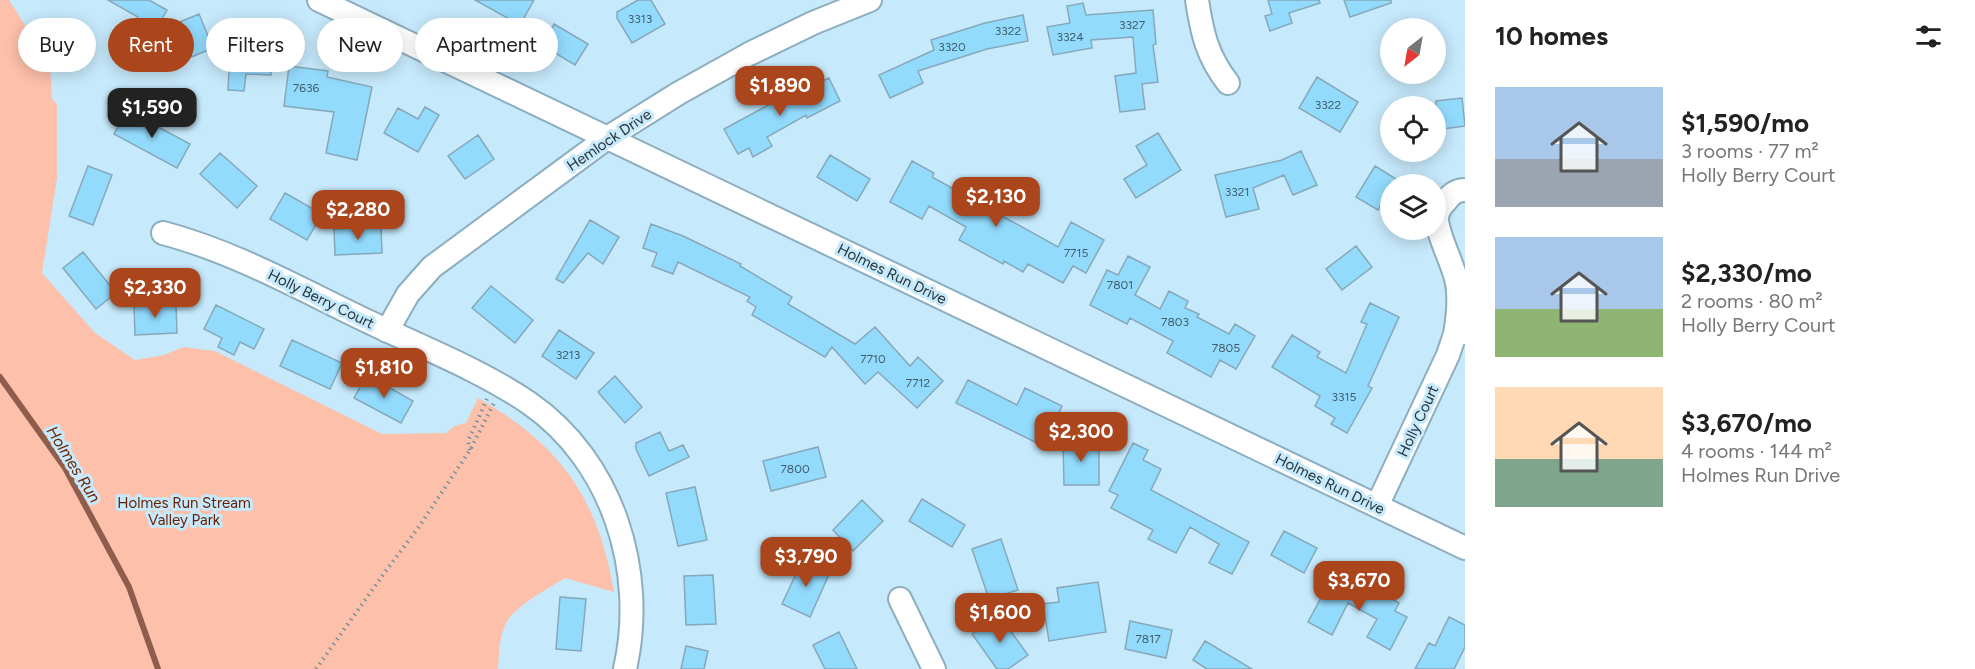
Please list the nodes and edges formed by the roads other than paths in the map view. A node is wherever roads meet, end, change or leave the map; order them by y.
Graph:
1 (319, 0) edge
2 (870, 0) edge
3 (1197, 0) edge
4 (1228, 83) dead end
5 (607, 138) junction
6 (1465, 190) edge
7 (163, 233) dead end
8 (387, 331) junction
9 (1460, 333) edge
10 (1377, 506) junction
11 (1465, 548) edge
12 (900, 599) dead end
13 (625, 669) edge
14 (933, 669) edge

1 - 5 street, Holmes Run Drive
2 - 5 street, Hemlock Drive
3 - 4 street
5 - 8 street, Hemlock Drive
5 - 10 street, Holmes Run Drive
6 - 9 street, Holly Court
7 - 8 street, Holly Berry Court
8 - 13 street, Holly Berry Court
9 - 10 street, Holly Court
10 - 11 street, Holmes Run Drive
12 - 14 street

